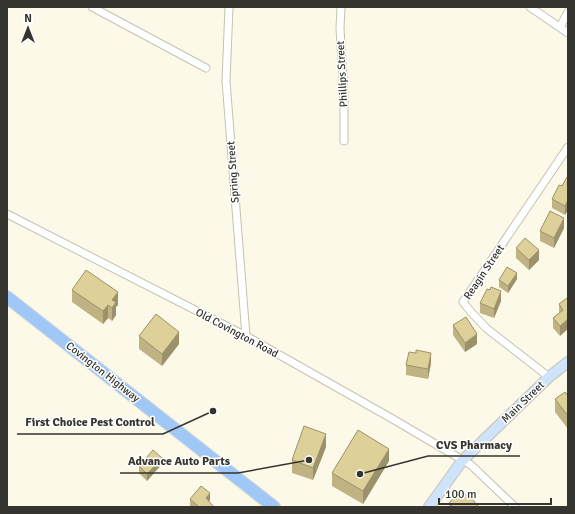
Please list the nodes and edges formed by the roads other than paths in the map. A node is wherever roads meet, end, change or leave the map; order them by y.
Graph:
1 (92, 7) edge
2 (229, 7) edge
3 (341, 7) edge
4 (530, 7) edge
5 (568, 12) edge
6 (560, 27) junction
7 (568, 33) edge
8 (206, 68) dead end
9 (344, 141) dead end
10 (568, 147) edge
11 (7, 214) edge
12 (7, 297) edge
13 (246, 336) junction
14 (568, 362) edge
15 (549, 377) junction
16 (462, 461) junction
17 (274, 507) edge
18 (429, 507) edge
19 (515, 507) edge

1 - 8 street
2 - 13 street, Spring Street
3 - 9 street, Phillips Street
4 - 6 street
5 - 6 street
6 - 7 street
10 - 15 street, Reagin Street
11 - 13 street, Old Covington Road
12 - 17 main road, Covington Highway
13 - 16 street, Old Covington Road
14 - 15 main road, Main Street
15 - 16 main road, Main Street
16 - 18 main road, Main Street
16 - 19 street, Old Covington Road

